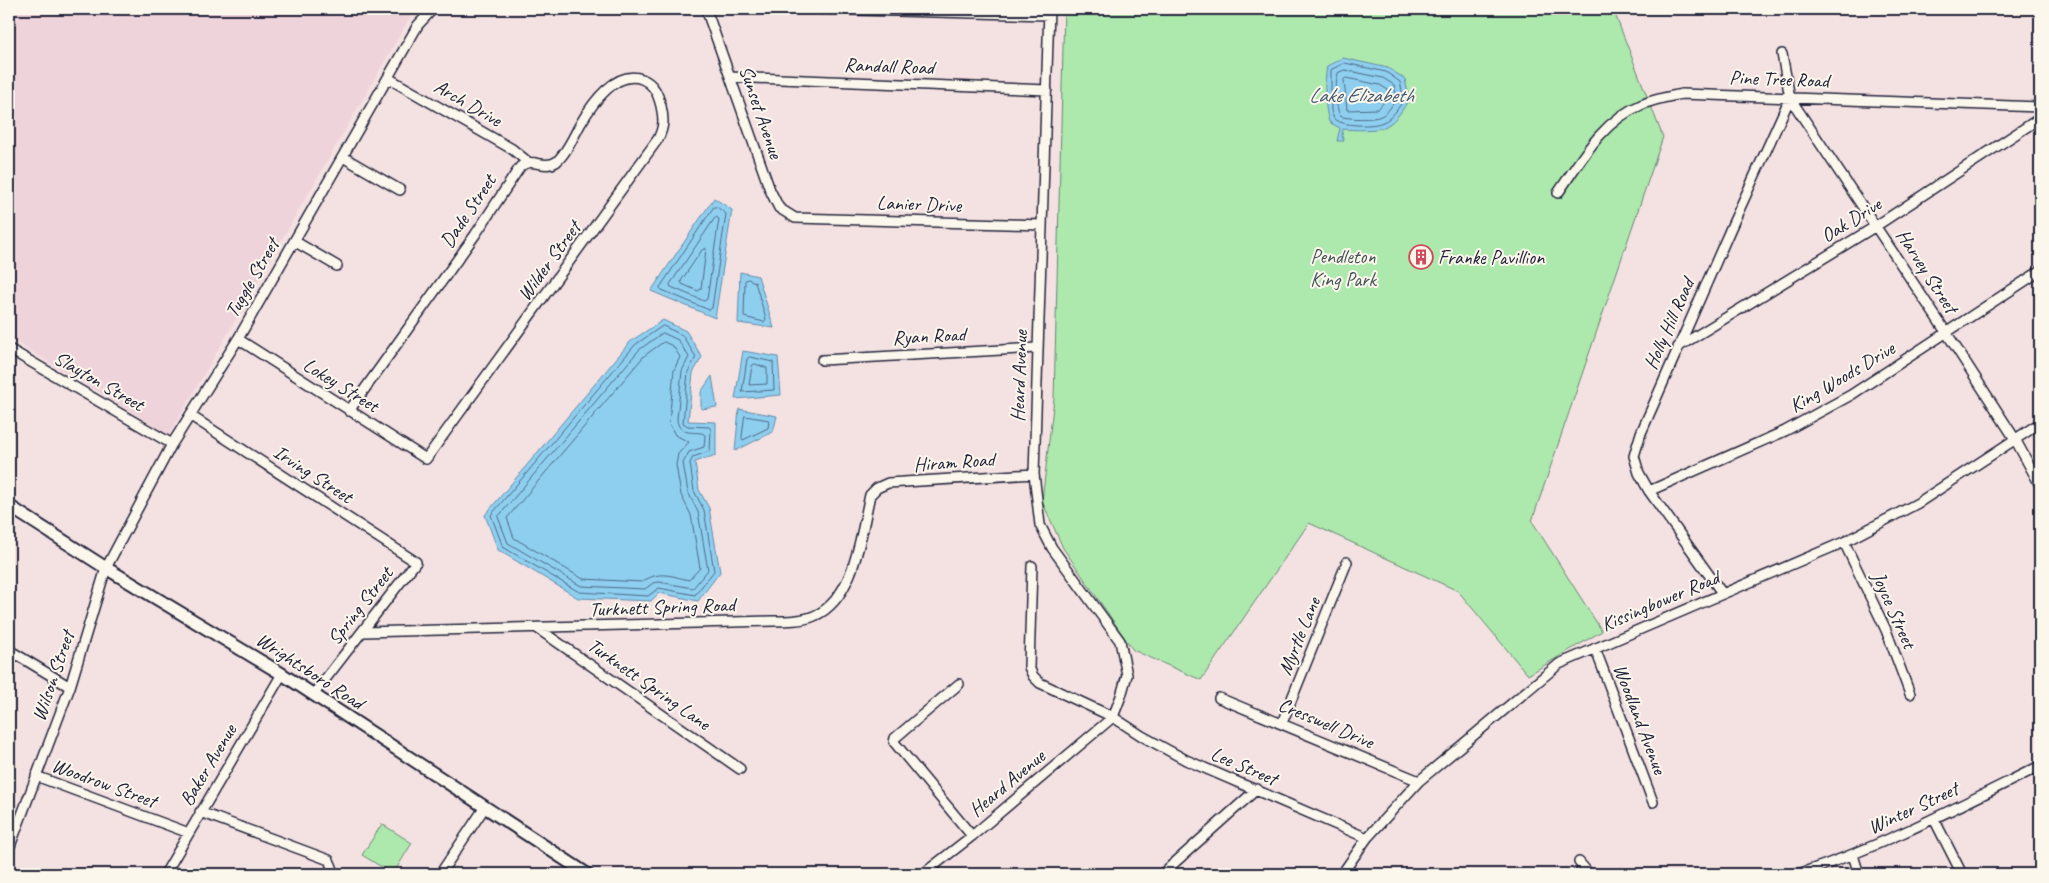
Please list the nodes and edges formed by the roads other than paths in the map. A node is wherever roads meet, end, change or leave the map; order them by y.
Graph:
1 (433, 9) edge
2 (706, 9) edge
3 (817, 9) edge
4 (1049, 12) edge
5 (1782, 54) dead end
6 (730, 77) junction
7 (388, 78) junction
8 (1046, 90) junction
9 (1790, 98) junction
10 (2040, 107) edge
11 (2040, 118) edge
12 (342, 157) junction
13 (528, 162) junction
14 (400, 190) dead end
15 (1558, 193) dead end
16 (795, 218) joint
17 (1041, 225) junction
18 (1876, 226) junction
19 (294, 242) junction
20 (337, 266) dead end
21 (2040, 271) edge
22 (1946, 332) junction
23 (238, 339) junction
24 (1678, 347) junction
25 (1038, 348) junction
26 (9, 351) edge
27 (822, 360) dead end
28 (349, 411) junction
29 (191, 416) junction
30 (2040, 423) edge
31 (2015, 439) junction
32 (172, 444) junction
33 (426, 459) joint
34 (1034, 474) junction
35 (2040, 485) edge
36 (877, 488) joint
37 (1649, 491) junction
38 (9, 506) edge
39 (1844, 542) junction
40 (416, 562) joint
41 (1347, 562) dead end
42 (1032, 566) dead end
43 (106, 568) junction
44 (1722, 593) junction
45 (537, 628) junction
46 (363, 632) junction
47 (1595, 648) junction
48 (9, 650) edge
49 (282, 674) junction
50 (959, 684) dead end
51 (70, 688) junction
52 (1910, 694) dead end
53 (313, 696) junction
54 (1219, 698) dead end
55 (1113, 717) junction
56 (1282, 723) junction
57 (2040, 766) edge
58 (740, 769) dead end
59 (36, 776) junction
60 (1419, 781) junction
61 (1257, 789) junction
62 (1653, 802) dead end
63 (485, 807) junction
64 (200, 812) junction
65 (1934, 819) junction
66 (188, 832) junction
67 (972, 836) junction
68 (1367, 838) junction
69 (9, 849) edge
70 (1853, 855) junction
71 (1579, 862) dead end
72 (1344, 871) edge
73 (164, 874) edge
74 (327, 874) edge
75 (440, 874) edge
76 (587, 874) edge
77 (923, 874) edge
78 (1162, 874) edge
79 (1354, 874) edge
80 (1589, 874) edge
81 (1798, 874) edge
82 (1859, 874) edge
83 (1962, 874) edge

1 - 7 street, Tuggle Street
2 - 6 street, Sunset Avenue
3 - 4 street
4 - 8 street, Heard Avenue
5 - 9 street
6 - 8 street, Randall Road
6 - 16 street, Sunset Avenue
7 - 12 street, Tuggle Street
7 - 13 street, Arch Drive
8 - 17 street, Heard Avenue
9 - 10 street, Pine Tree Road
9 - 15 street, Pine Tree Road
9 - 18 street, Harvey Street
9 - 24 street, Holly Hill Road
11 - 18 street, Oak Drive
12 - 14 street
12 - 19 street, Tuggle Street
13 - 28 street, Dade Street
13 - 33 street, Wilder Street
16 - 17 street, Lanier Drive
17 - 25 street, Heard Avenue
18 - 22 street, Harvey Street
18 - 24 street, Oak Drive
19 - 20 street
19 - 23 street, Tuggle Street
21 - 22 street, King Woods Drive
22 - 31 street, Harvey Street
22 - 37 street, King Woods Drive
23 - 28 street, Lokey Street
23 - 29 street, Tuggle Street
24 - 37 street, Holly Hill Road
25 - 27 street, Ryan Road
25 - 34 street, Heard Avenue
26 - 32 street, Slayton Street
28 - 33 street, Lokey Street
29 - 32 street, Tuggle Street
29 - 40 street, Irving Street
30 - 31 street, Kissingbower Road
31 - 35 street, Harvey Street
31 - 39 street, Kissingbower Road
32 - 43 street, Tuggle Street
34 - 36 street, Hiram Road
34 - 55 street, Heard Avenue
36 - 45 street, Turknett Spring Road
37 - 44 street, Holly Hill Road
38 - 43 main road, Wrightsboro Road
39 - 44 street, Kissingbower Road
39 - 52 street, Joyce Street
40 - 46 street, Spring Street
41 - 56 street, Myrtle Lane
42 - 55 street
43 - 49 main road, Wrightsboro Road
43 - 51 street, Wilson Street
44 - 47 street, Kissingbower Road
45 - 46 street, Turknett Spring Road
45 - 58 street, Turknett Spring Lane
46 - 53 street, Spring Street
47 - 60 street, Kissingbower Road
47 - 62 street, Woodland Avenue
48 - 51 street
49 - 53 main road, Wrightsboro Road
49 - 64 street, Baker Avenue
50 - 67 street
51 - 59 street, Wilson Street
53 - 63 main road, Wrightsboro Road
54 - 56 street, Cresswell Drive
55 - 61 street, Lee Street
55 - 67 street, Heard Avenue
56 - 60 street, Cresswell Drive
57 - 65 street, Winter Street
59 - 66 street, Woodrow Street
59 - 69 street, Wilson Street
60 - 68 street, Kissingbower Road
61 - 68 street, Lee Street
61 - 78 street
63 - 75 street
63 - 76 main road, Wrightsboro Road
64 - 66 street, Baker Avenue
64 - 74 street
65 - 70 street, Winter Street
65 - 83 street
66 - 73 street, Baker Avenue
67 - 77 street, Heard Avenue
68 - 72 street, Kissingbower Road
70 - 81 street, Winter Street
70 - 82 street
71 - 80 street
72 - 79 street

